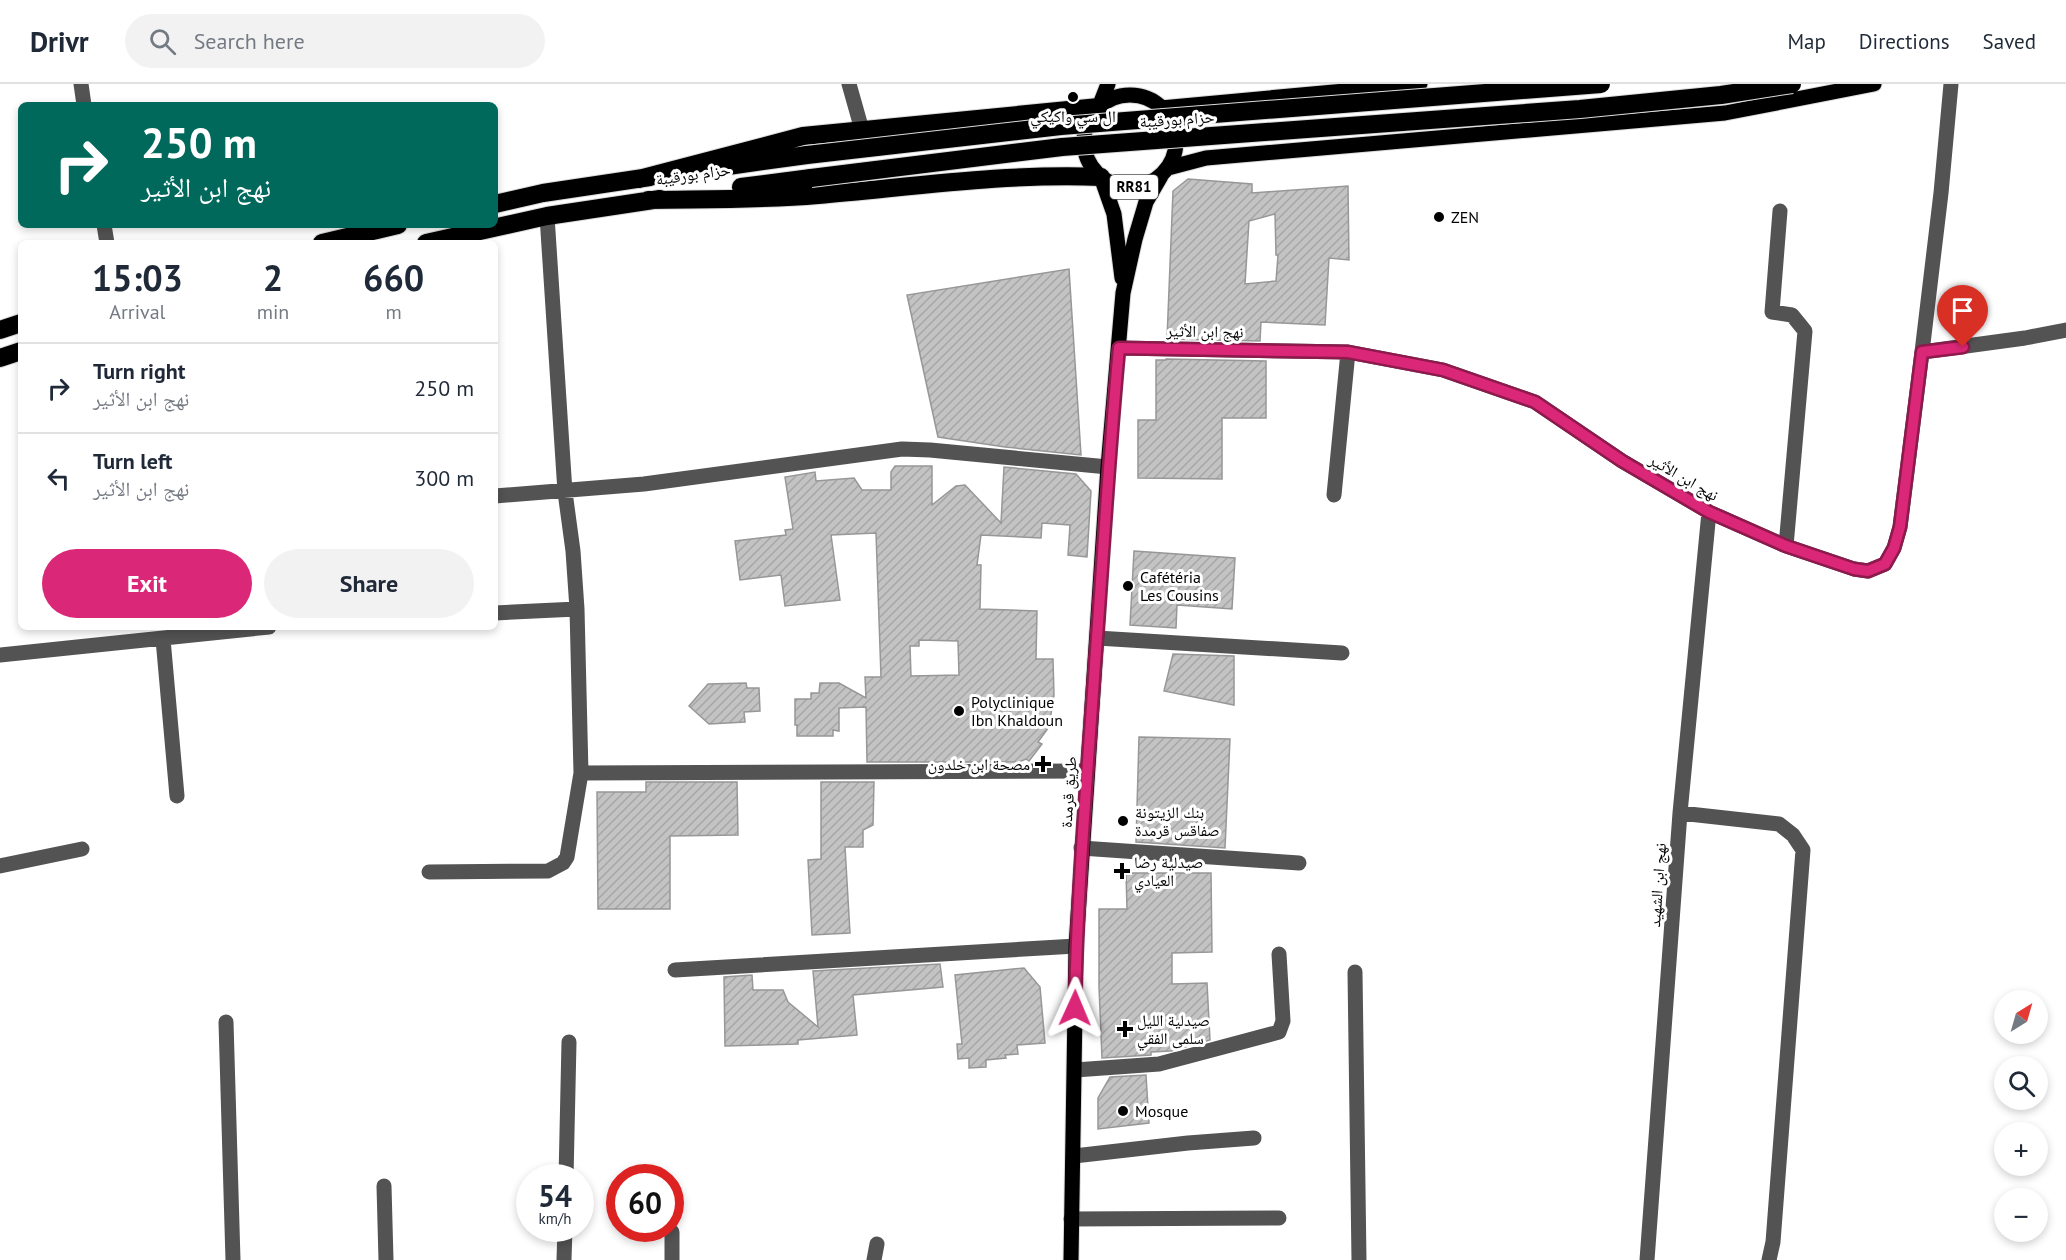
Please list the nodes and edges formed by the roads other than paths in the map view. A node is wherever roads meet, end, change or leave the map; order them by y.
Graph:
1 (81, 84) edge
2 (849, 84) edge
3 (1108, 84) edge
4 (1142, 84) edge
5 (1420, 84) edge
6 (1592, 84) edge
7 (1601, 84) edge
8 (1792, 84) edge
9 (1874, 84) edge
10 (1950, 84) edge
11 (84, 102) edge
12 (1157, 105) junction
13 (1099, 107) junction
14 (1592, 125) junction
15 (862, 130) junction
16 (1164, 172) junction
17 (1101, 177) junction
18 (639, 179) junction
19 (648, 200) junction
20 (498, 203) edge
21 (1780, 211) dead end
22 (547, 216) junction
23 (498, 227) edge
24 (385, 228) edge
25 (493, 228) edge
26 (335, 240) edge
27 (439, 240) edge
28 (1123, 293) junction
29 (18, 324) edge
30 (0, 330) edge
31 (2066, 330) edge
32 (1119, 348) junction
33 (18, 352) edge
34 (1348, 352) junction
35 (1922, 352) junction
36 (0, 357) edge
37 (1108, 467) junction
38 (565, 492) junction
39 (1334, 495) dead end
40 (498, 496) edge
41 (1709, 512) junction
42 (1786, 546) junction
43 (577, 609) junction
44 (498, 613) edge
45 (242, 630) edge
46 (1097, 638) junction
47 (163, 639) junction
48 (1342, 653) dead end
49 (0, 656) edge
50 (1087, 771) junction
51 (581, 773) junction
52 (177, 796) dead end
53 (1680, 813) junction
54 (1081, 848) junction
55 (82, 849) dead end
56 (1299, 863) dead end
57 (0, 866) edge
58 (429, 872) dead end
59 (1076, 946) junction
60 (1279, 954) dead end
61 (675, 970) dead end
62 (1355, 972) dead end
63 (226, 1022) dead end
64 (568, 1042) dead end
65 (1075, 1070) junction
66 (1254, 1138) dead end
67 (1074, 1156) junction
68 (566, 1164) edge
69 (384, 1186) dead end
70 (1280, 1218) dead end
71 (1071, 1220) junction
72 (565, 1242) edge
73 (672, 1242) edge
74 (877, 1244) dead end
75 (233, 1260) edge
76 (386, 1260) edge
77 (564, 1260) edge
78 (672, 1260) edge
79 (874, 1260) edge
80 (1071, 1260) edge
81 (1359, 1260) edge
82 (1647, 1260) edge
83 (1769, 1260) edge

1 - 11 street
2 - 15 street
3 - 13 main road, RR81
4 - 12 main road, RR81
5 - 12 main road, حزام بورقيبة
6 - 14 main road
7 - 18 highway, حزام بورقيبة, bridge
8 - 19 highway, حزام بورقيبة, bridge
9 - 14 main road
10 - 35 street
12 - 13 main road
12 - 16 main road, RR81
13 - 15 highway
13 - 17 main road, RR81
14 - 16 main road
15 - 18 highway
16 - 17 main road, RR81
16 - 28 main road, طريق قرمدة / RR81
17 - 19 highway
17 - 28 main road, طريق قرمدة / RR81
18 - 20 highway, حزام بورقيبة
19 - 22 highway, حزام بورقيبة
21 - 42 street
22 - 23 highway, حزام بورقيبة
22 - 38 street
24 - 26 highway
25 - 27 highway, حزام بورقيبة
28 - 32 main road, طريق قرمدة / RR81
29 - 30 highway
31 - 35 street
32 - 34 street, نهج ابن الأثير
32 - 37 main road, طريق قرمدة / RR81
33 - 36 highway
34 - 39 street
34 - 41 street, نهج ابن الأثير
35 - 42 street, نهج ابن الأثير
37 - 38 street
37 - 46 main road, طريق قرمدة / RR81
38 - 40 street
38 - 43 street
41 - 42 street, نهج ابن الأثير
41 - 53 street, نهج ابن الشهيد
43 - 44 street
43 - 51 street
45 - 47 street
46 - 48 street
46 - 50 main road, طريق قرمدة / RR81
47 - 49 street
47 - 52 street
50 - 51 street
50 - 54 main road, طريق قرمدة / RR81
51 - 58 street
53 - 82 street, نهج ابن الشهيد
53 - 83 street
54 - 56 street
54 - 59 main road, طريق قرمدة / RR81
55 - 57 street
59 - 61 street
59 - 65 main road, طريق قرمدة / RR81
60 - 65 street
62 - 81 street
63 - 75 street
64 - 68 street
65 - 67 main road, طريق قرمدة / RR81
66 - 67 street
67 - 71 main road, طريق قرمدة / RR81
69 - 76 street
70 - 71 street
71 - 80 main road, طريق قرمدة / RR81
72 - 77 street
73 - 78 street
74 - 79 street

